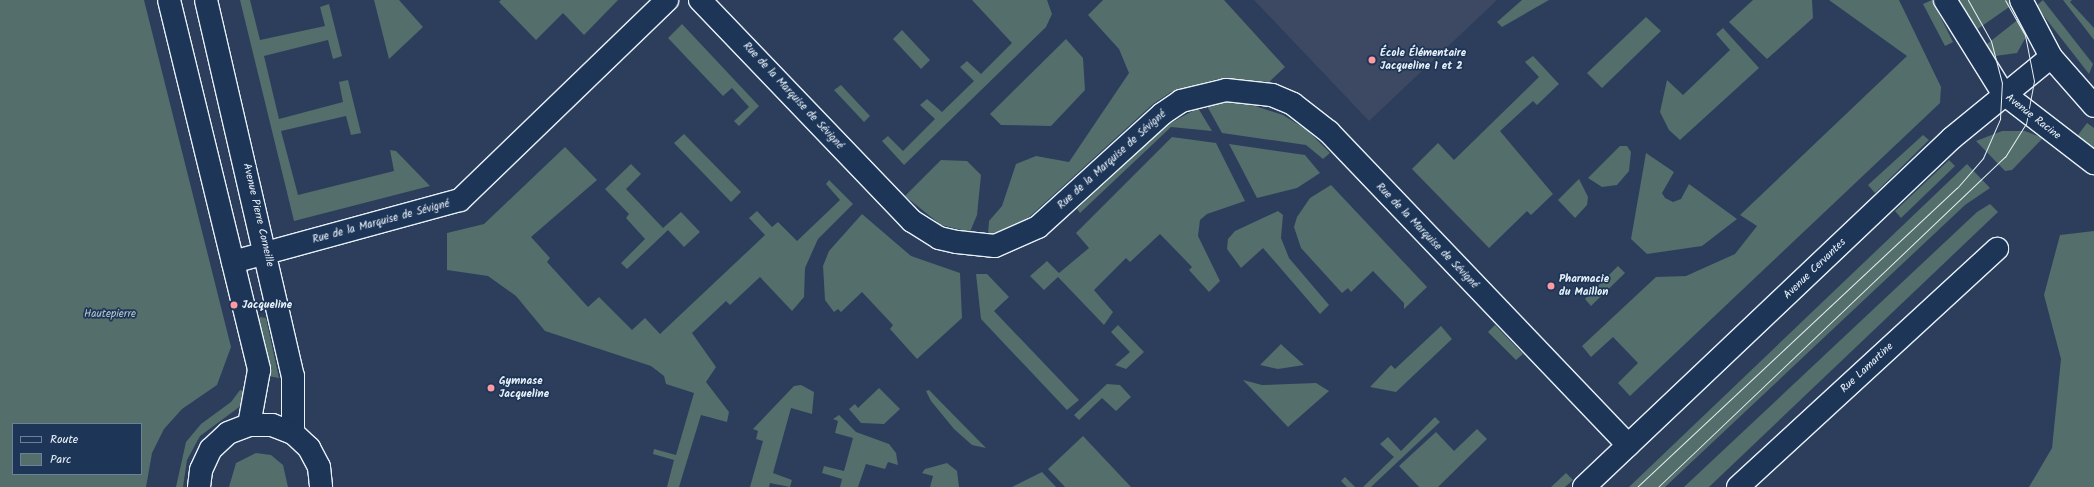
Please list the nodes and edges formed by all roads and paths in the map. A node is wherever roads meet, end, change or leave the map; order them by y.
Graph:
1 (169, 0) edge
2 (206, 0) edge
3 (667, 0) edge
4 (700, 0) edge
5 (1945, 0) edge
6 (2021, 0) edge
7 (2051, 57) junction
8 (2003, 93) junction
9 (2094, 106) edge
10 (2094, 163) edge
11 (1997, 249) dead end
12 (267, 253) junction
13 (233, 262) junction
14 (250, 425) junction
15 (293, 433) junction
16 (1628, 445) junction
17 (200, 487) edge
18 (321, 487) edge
19 (1584, 487) edge
20 (1738, 487) edge

1 - 13 street
2 - 12 street, Avenue Pierre Corneille
3 - 12 street, Rue de la Marquise de Sévigné
4 - 16 street, Rue de la Marquise de Sévigné
5 - 8 street, Avenue Racine
6 - 7 street
7 - 8 street, Avenue Cervantes
7 - 9 street
8 - 10 street, Avenue Racine
8 - 16 street, Avenue Cervantes
11 - 20 street, Rue Lamartine
12 - 13 street, Rue de la Marquise de Sévigné
12 - 15 street, Avenue Pierre Corneille
13 - 14 street
14 - 15 street
14 - 17 street
15 - 18 street
16 - 19 street, Avenue Cervantes

